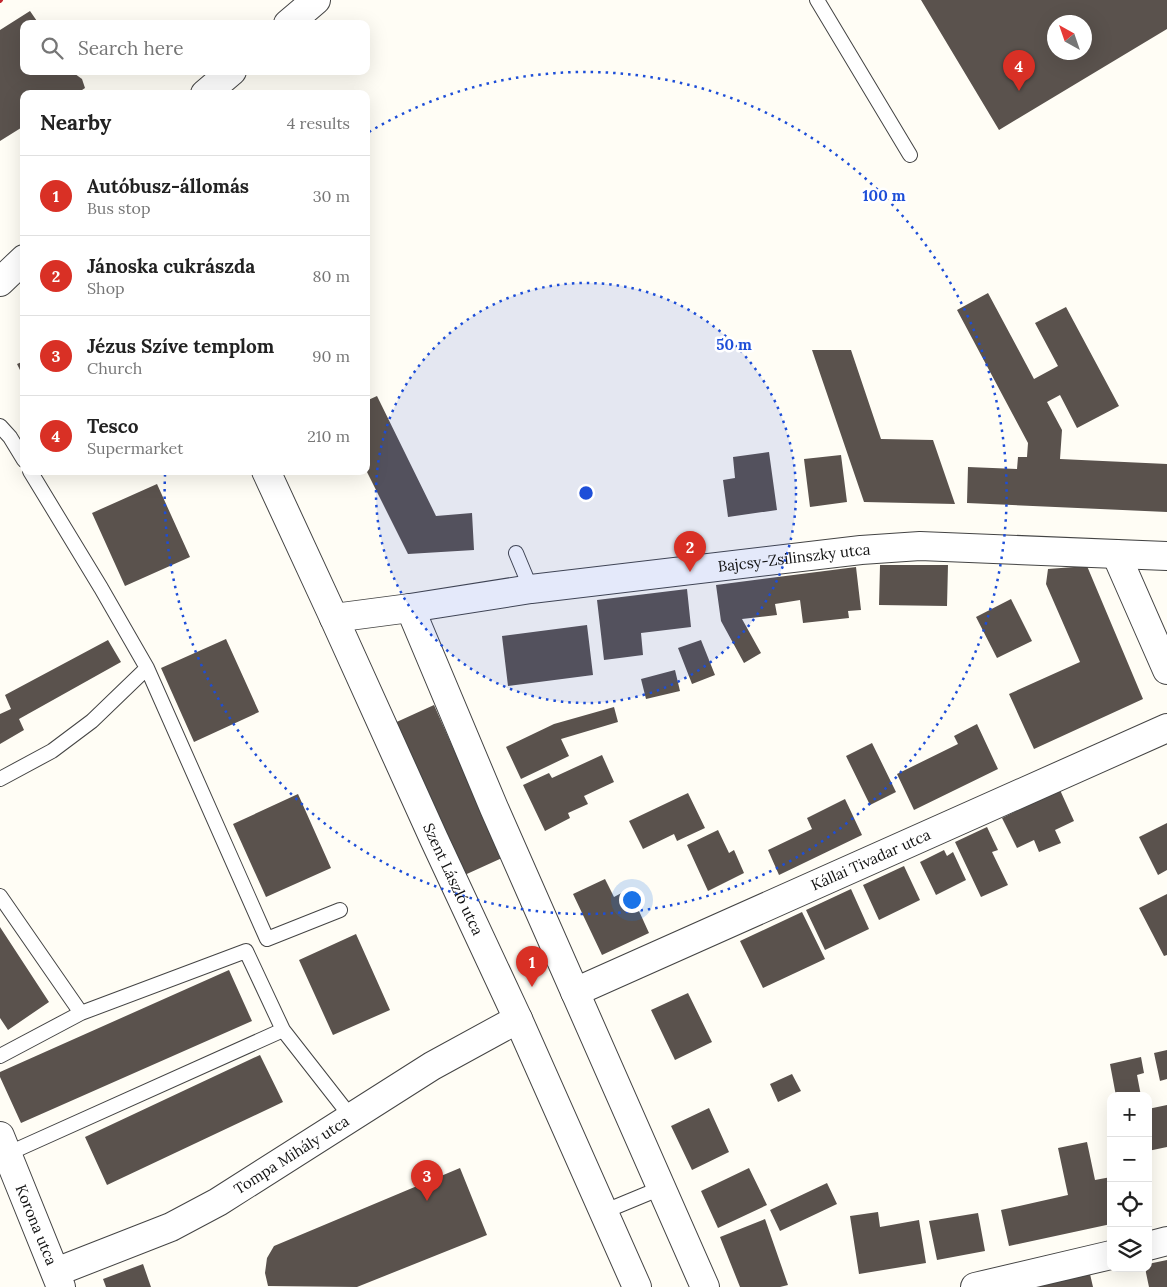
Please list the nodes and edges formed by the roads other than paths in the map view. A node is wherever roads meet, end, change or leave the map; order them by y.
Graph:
1 (316, 0) edge
2 (816, 0) edge
3 (293, 20) edge
4 (227, 75) edge
5 (210, 90) edge
6 (910, 155) dead end
7 (20, 263) edge
8 (0, 282) edge
9 (0, 426) edge
10 (20, 453) edge
11 (32, 475) edge
12 (268, 475) edge
13 (516, 554) dead end
14 (1116, 554) junction
15 (1167, 556) edge
16 (531, 589) junction
17 (410, 608) junction
18 (334, 618) junction
19 (147, 668) junction
20 (1167, 670) edge
21 (1167, 728) edge
22 (0, 779) edge
23 (0, 896) edge
24 (340, 910) dead end
25 (267, 939) junction
26 (246, 950) junction
27 (575, 992) junction
28 (82, 1013) junction
29 (518, 1019) junction
30 (283, 1030) junction
31 (0, 1056) edge
32 (351, 1117) junction
33 (4, 1145) edge
34 (661, 1188) junction
35 (603, 1212) junction
36 (1167, 1241) edge
37 (1152, 1245) edge
38 (1107, 1256) edge
39 (59, 1280) edge
40 (698, 1285) edge
41 (637, 1287) edge
42 (975, 1287) edge

1 - 3 street
2 - 6 lane
4 - 5 street
7 - 8 street
9 - 10 lane
11 - 19 lane
12 - 18 street, Szent László utca
13 - 16 lane
14 - 15 street, Bajcsy-Zsilinszky utca
14 - 16 street, Bajcsy-Zsilinszky utca
14 - 20 street
16 - 17 street, Bajcsy-Zsilinszky utca
17 - 18 street, Bajcsy-Zsilinszky utca
17 - 27 street
18 - 29 street, Szent László utca
19 - 22 lane
19 - 25 lane
21 - 27 street, Kállai Tivadar utca
23 - 28 lane
24 - 25 lane
25 - 26 lane
26 - 28 lane
26 - 30 lane
27 - 34 street
28 - 31 lane
29 - 32 street, Tompa Mihály utca
29 - 35 street, Szent László utca
30 - 32 lane
30 - 33 lane
32 - 39 street, Tompa Mihály utca
33 - 39 street, Korona utca
34 - 35 lane
34 - 40 street
35 - 41 street, Szent László utca
36 - 37 street
38 - 42 street

